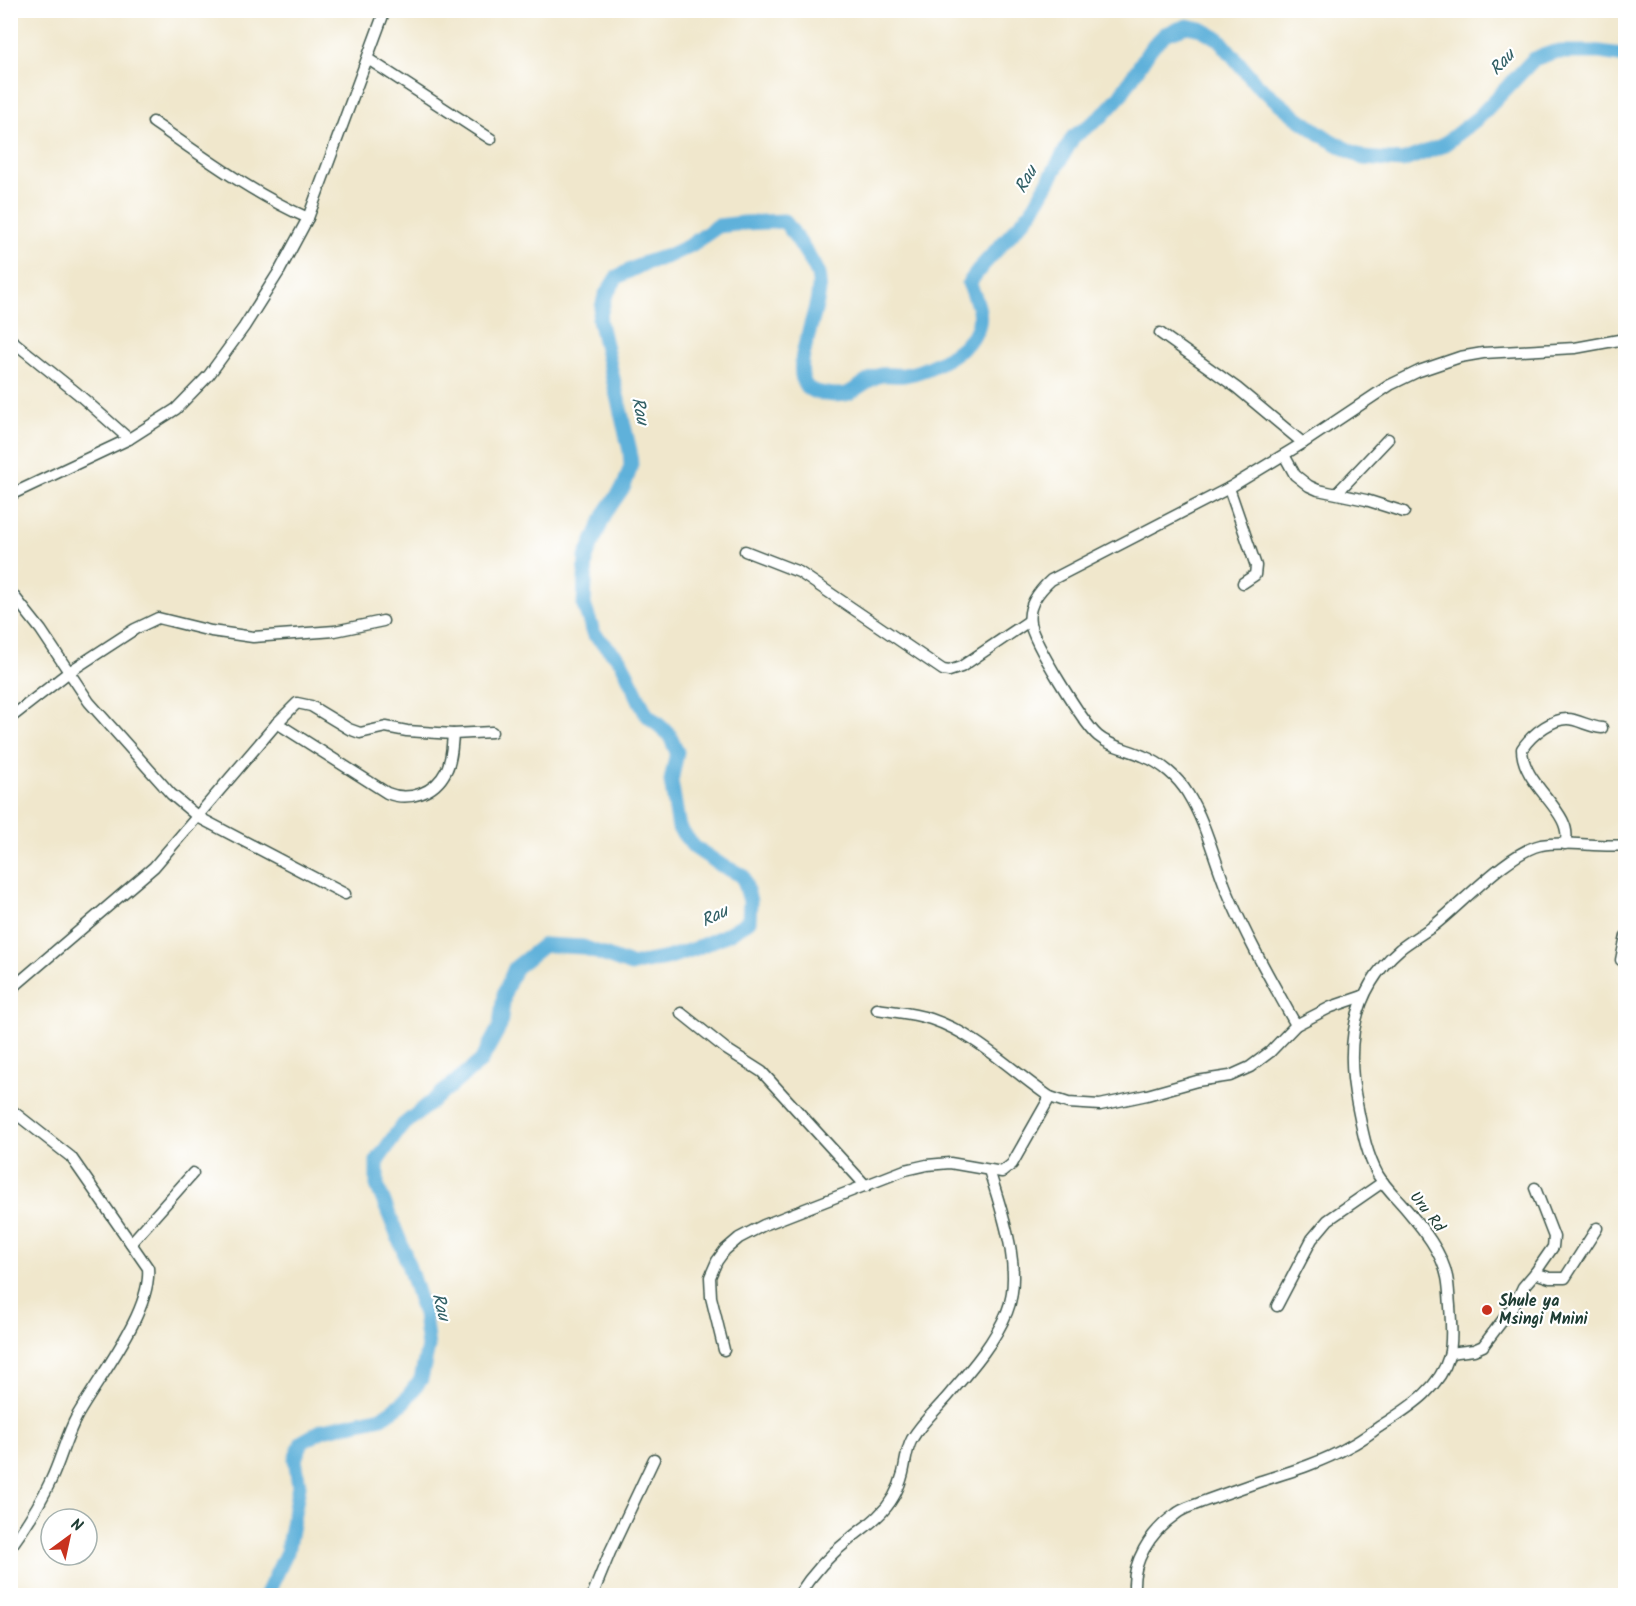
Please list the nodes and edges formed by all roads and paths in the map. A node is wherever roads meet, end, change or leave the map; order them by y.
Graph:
1 (385, 10) edge
2 (368, 59) junction
3 (153, 122) dead end
4 (491, 139) dead end
5 (309, 218) junction
6 (1160, 333) dead end
7 (1626, 337) edge
8 (10, 339) edge
9 (129, 439) junction
10 (1388, 439) dead end
11 (1303, 443) junction
12 (1284, 455) junction
13 (1229, 488) junction
14 (1336, 493) junction
15 (10, 495) edge
16 (1404, 512) dead end
17 (746, 551) dead end
18 (1243, 583) dead end
19 (10, 591) edge
20 (383, 621) dead end
21 (1029, 621) junction
22 (69, 672) junction
23 (10, 718) edge
24 (277, 723) junction
25 (1602, 728) dead end
26 (492, 732) dead end
27 (453, 734) junction
28 (198, 817) junction
29 (1564, 844) junction
30 (1626, 845) edge
31 (345, 894) dead end
32 (1626, 936) edge
33 (1621, 960) dead end
34 (10, 990) edge
35 (1363, 996) junction
36 (877, 1009) dead end
37 (681, 1013) dead end
38 (1296, 1026) junction
39 (1050, 1097) junction
40 (10, 1109) edge
41 (989, 1170) junction
42 (193, 1173) dead end
43 (1383, 1182) junction
44 (866, 1186) junction
45 (1535, 1188) dead end
46 (1597, 1228) dead end
47 (131, 1243) junction
48 (1535, 1273) junction
49 (1276, 1306) dead end
50 (724, 1350) dead end
51 (1450, 1353) junction
52 (654, 1459) dead end
53 (10, 1548) edge
54 (592, 1596) edge
55 (798, 1596) edge
56 (1135, 1596) edge

1 - 2 street
2 - 4 street
2 - 5 street
3 - 5 street
5 - 9 street
6 - 11 street
7 - 11 street
8 - 9 street
9 - 15 street
10 - 14 street
11 - 12 street
12 - 13 street
12 - 14 street
13 - 18 street
13 - 21 street
14 - 16 street
17 - 21 street
19 - 22 street
20 - 22 street
21 - 38 street
22 - 23 street
22 - 28 street
24 - 27 street
24 - 27 street
24 - 28 street
25 - 29 street
26 - 27 street
28 - 31 street
28 - 34 street
29 - 30 street, Uru Rd
29 - 35 street, Uru Rd
32 - 33 street
35 - 38 street
35 - 43 street, Uru Rd
36 - 39 street
37 - 44 street
38 - 39 street
39 - 41 street
40 - 47 street
41 - 44 street
41 - 55 street
42 - 47 street
43 - 49 street
43 - 51 street, Uru Rd
44 - 50 street
45 - 48 street
46 - 48 street
47 - 53 street
48 - 51 street
51 - 56 street, Uru Rd
52 - 54 street

